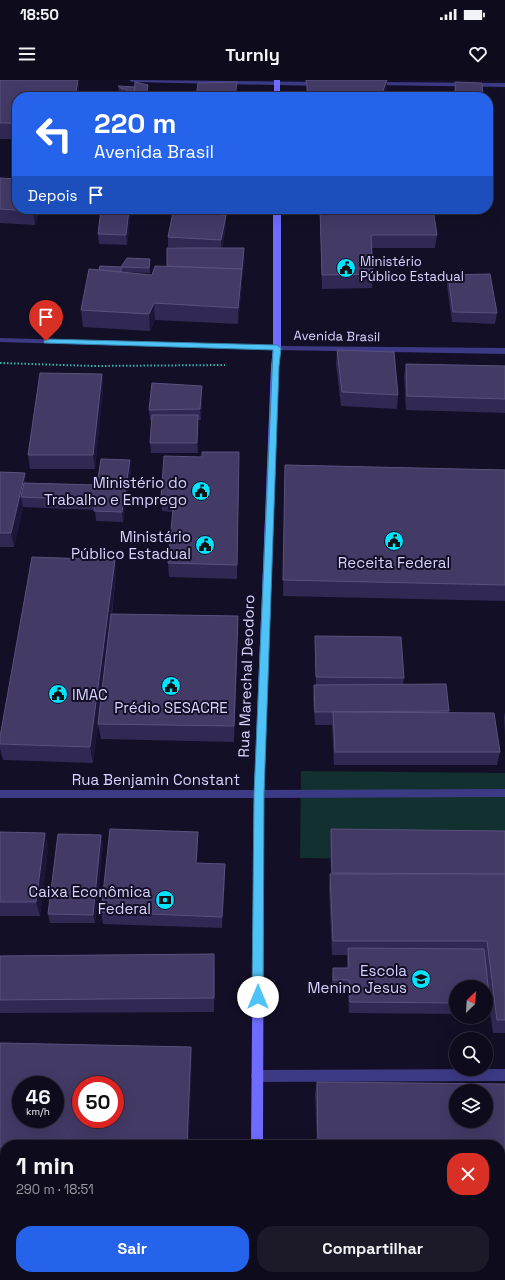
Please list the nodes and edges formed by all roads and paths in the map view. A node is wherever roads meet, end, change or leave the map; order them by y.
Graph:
1 (132, 80) edge
2 (277, 82) edge
3 (324, 84) edge
4 (364, 84) edge
5 (505, 85) edge
6 (277, 214) edge
7 (0, 340) edge
8 (277, 348) junction
9 (505, 351) edge
10 (0, 363) edge
11 (232, 365) dead end
12 (505, 793) edge
13 (0, 794) edge
14 (259, 794) junction
15 (257, 1076) junction
16 (505, 1076) edge
17 (257, 1140) edge

1 - 2 street
2 - 3 street
4 - 5 street
6 - 8 main road, Rua Marechal Deodoro
7 - 8 street, Avenida Brasil
8 - 9 street, Avenida Brasil
8 - 14 main road, Rua Marechal Deodoro
10 - 11 path
12 - 14 street, Rua Benjamin Constant
13 - 14 street, Rua Benjamin Constant
14 - 15 main road, Rua Marechal Deodoro
15 - 16 street
15 - 17 main road, Rua Marechal Deodoro

